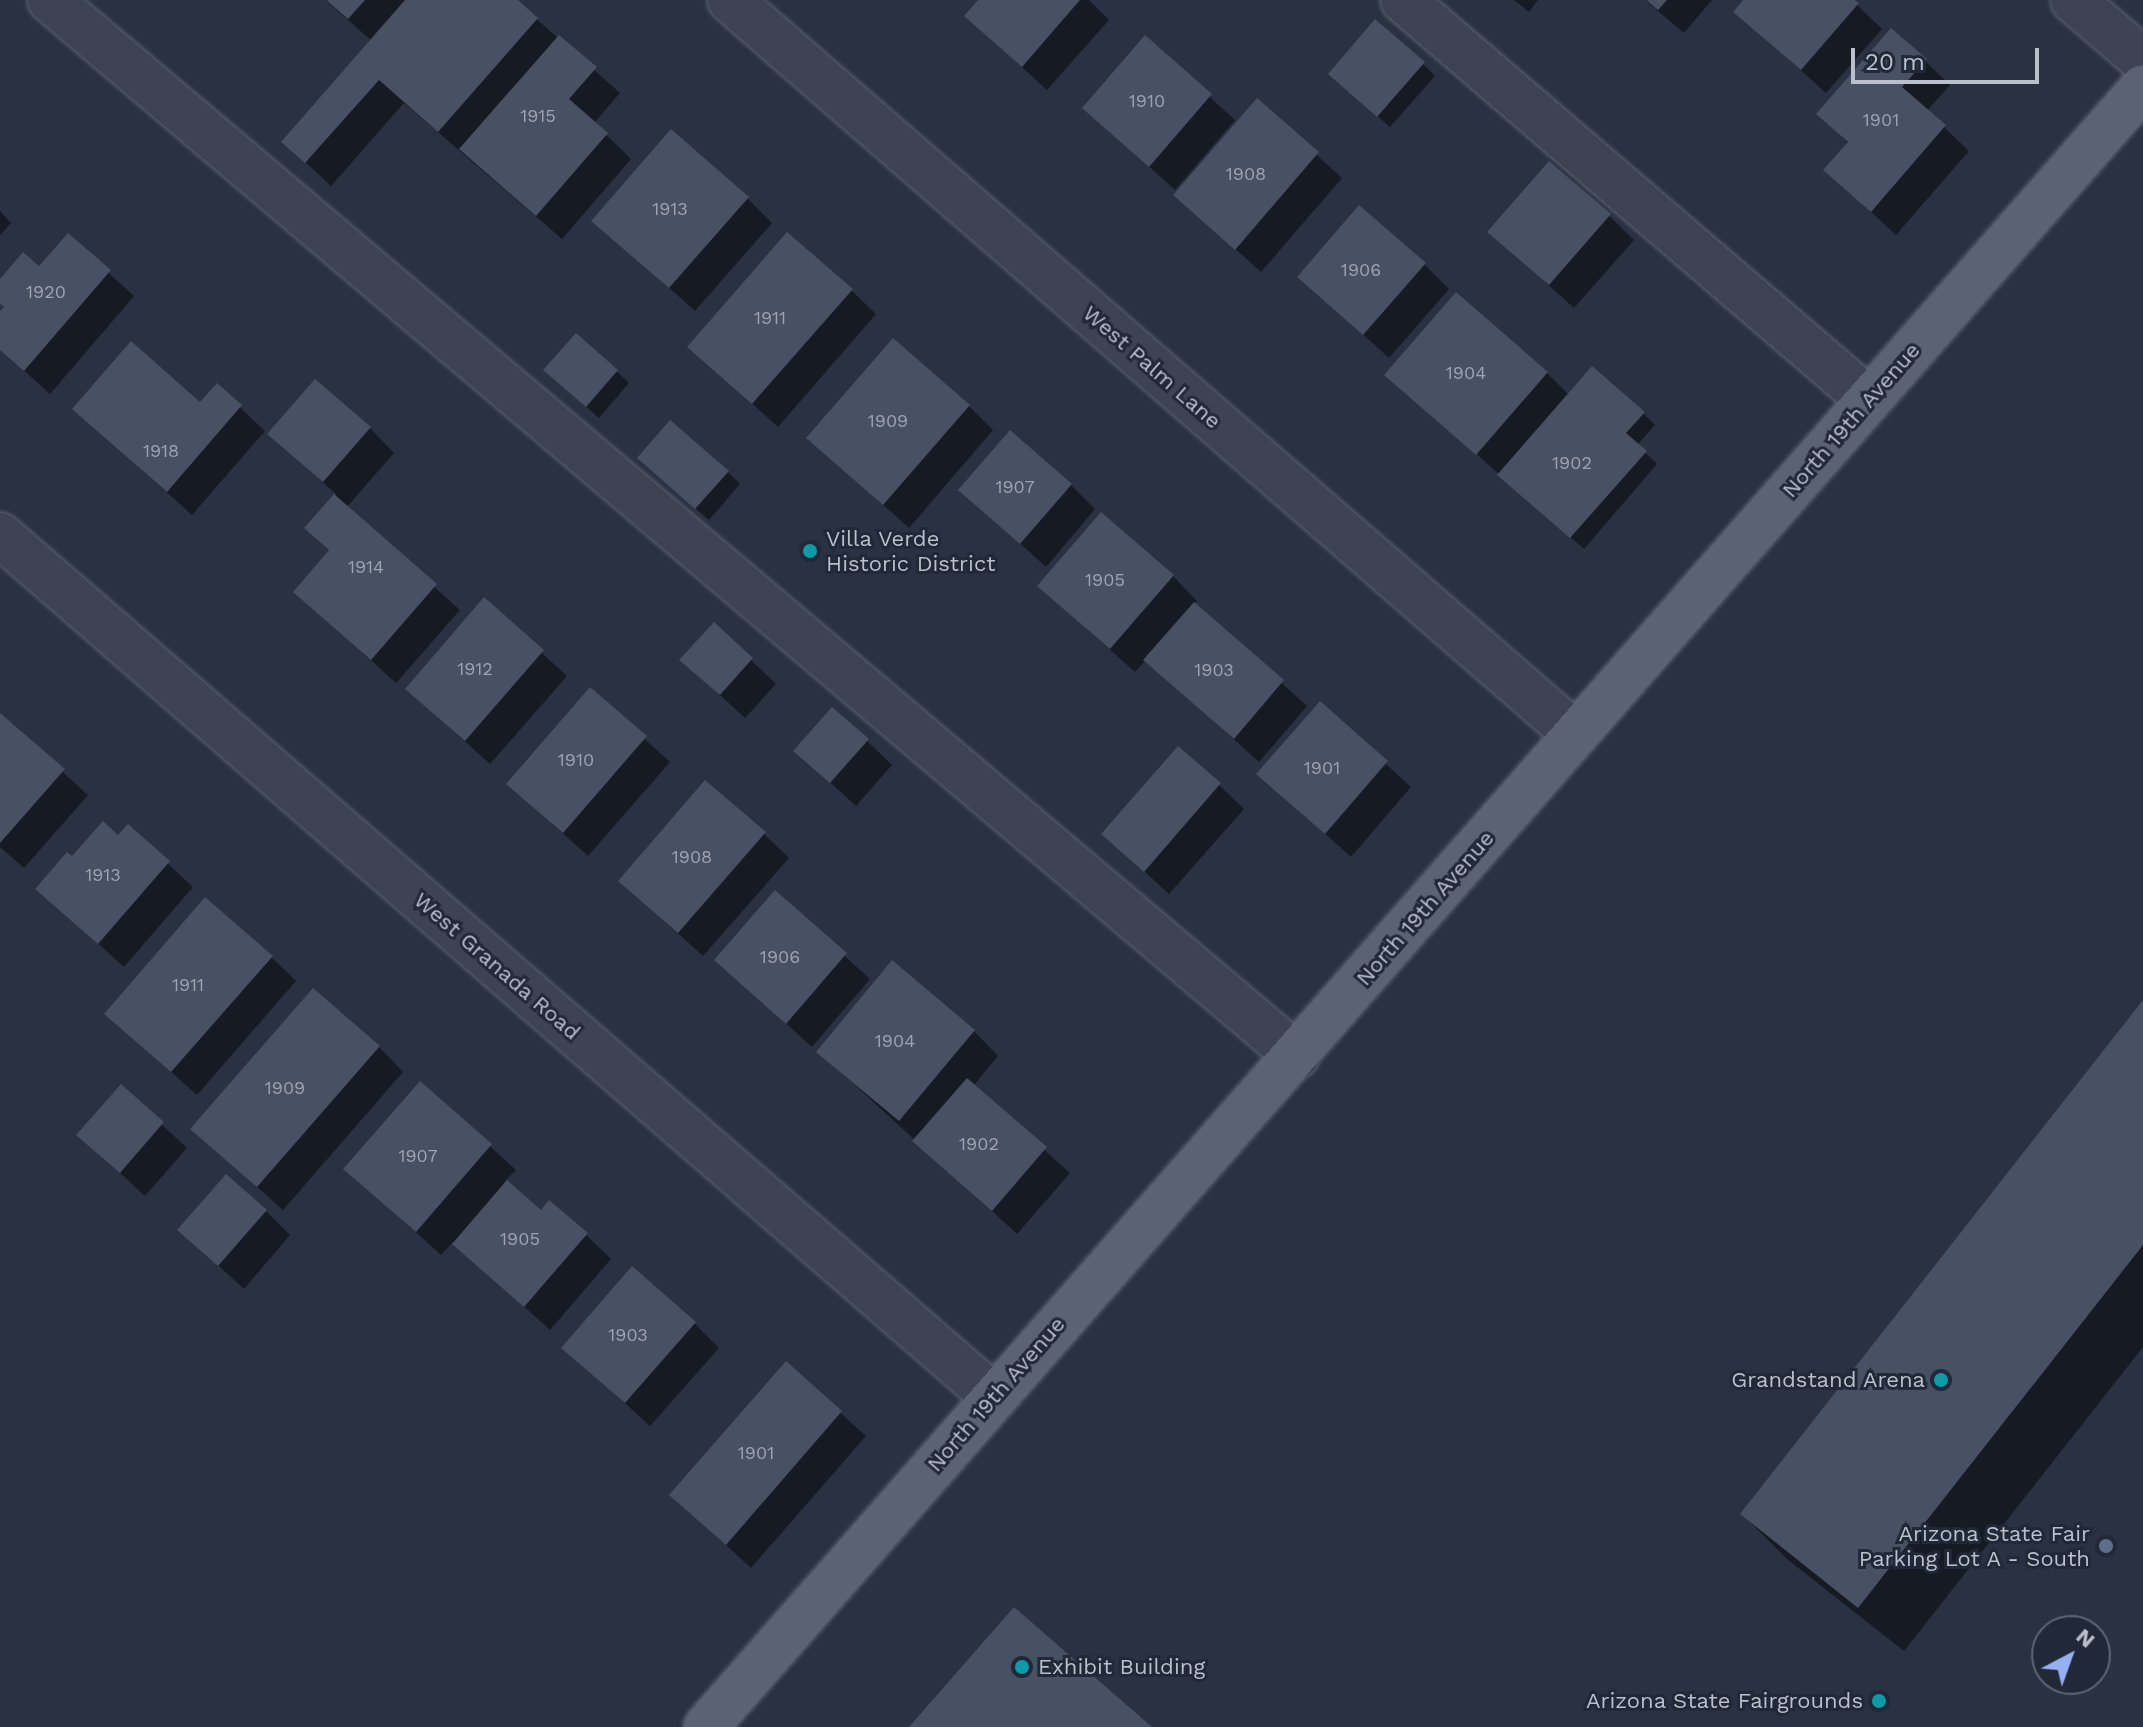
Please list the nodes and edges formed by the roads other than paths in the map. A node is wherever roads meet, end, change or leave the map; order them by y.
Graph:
1 (50, 0) edge
2 (730, 0) edge
3 (1403, 0) edge
4 (2073, 0) edge
5 (2143, 60) edge
6 (2143, 87) edge
7 (1869, 400) junction
8 (0, 535) edge
9 (1575, 734) junction
10 (1297, 1056) junction
11 (993, 1396) junction
12 (706, 1727) edge

1 - 10 street
2 - 9 street, West Palm Lane
3 - 7 street
4 - 5 street
6 - 7 main road, North 19th Avenue
7 - 9 main road, North 19th Avenue
8 - 11 street, West Granada Road
9 - 10 main road, North 19th Avenue
10 - 11 main road, North 19th Avenue
11 - 12 main road, North 19th Avenue

